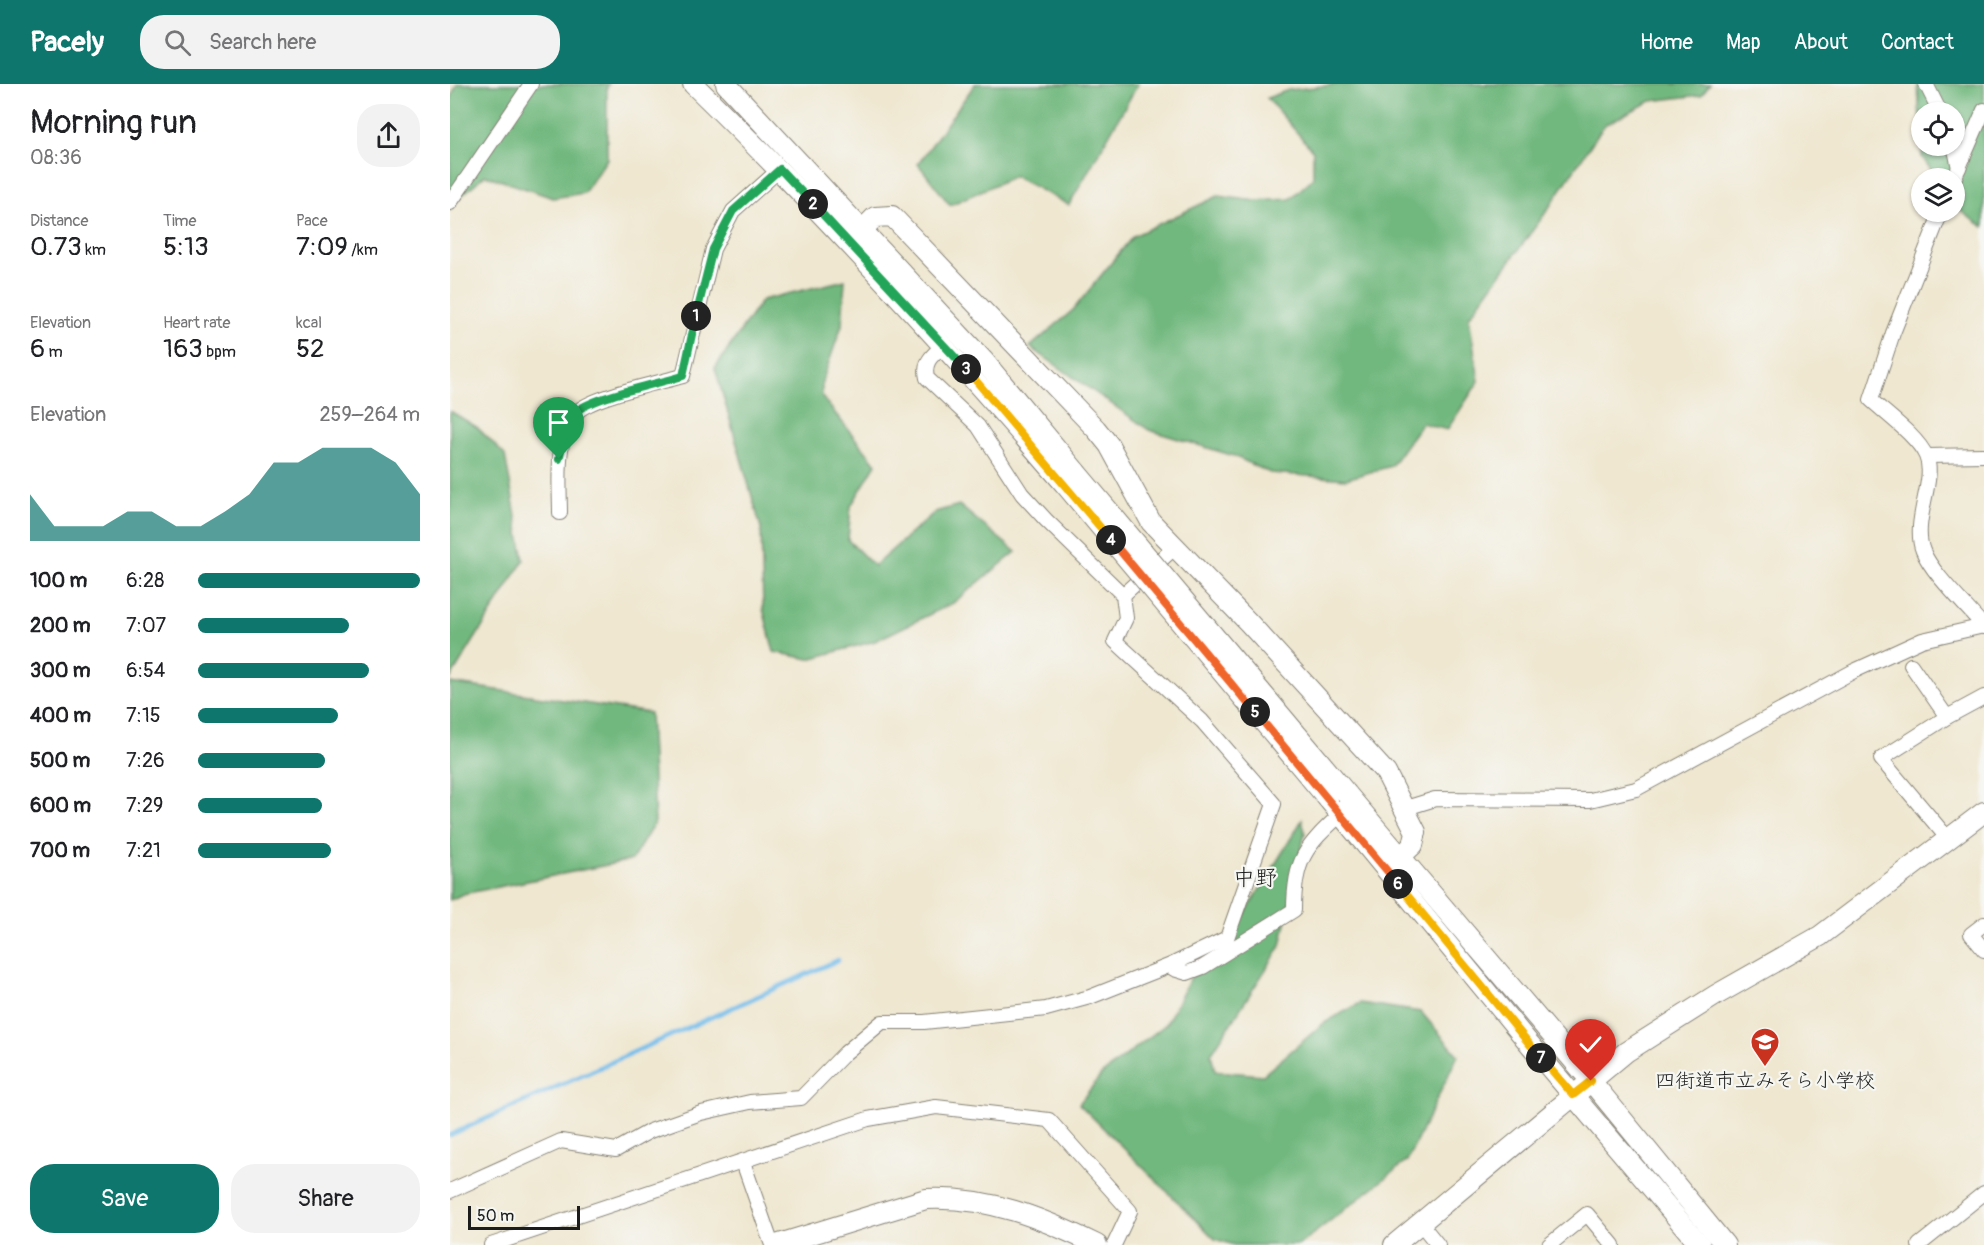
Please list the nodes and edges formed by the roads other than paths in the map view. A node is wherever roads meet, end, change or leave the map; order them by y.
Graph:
1 (531, 84) edge
2 (693, 84) edge
3 (726, 84) edge
4 (1926, 84) edge
5 (1935, 102) edge
6 (1984, 110) edge
7 (1959, 168) edge
8 (780, 169) junction
9 (450, 203) edge
10 (1937, 222) edge
11 (863, 229) junction
12 (945, 344) junction
13 (1984, 455) edge
14 (1927, 456) junction
15 (1069, 477) junction
16 (560, 513) dead end
17 (1175, 547) junction
18 (1123, 595) junction
19 (1984, 626) edge
20 (1911, 665) dead end
21 (1984, 698) edge
22 (1947, 717) junction
23 (1337, 796) junction
24 (1406, 808) junction
25 (1984, 812) edge
26 (1341, 814) junction
27 (1948, 840) junction
28 (1400, 856) junction
29 (1984, 924) edge
30 (1984, 950) edge
31 (1171, 965) junction
32 (1591, 1081) junction
33 (1573, 1095) junction
34 (743, 1162) junction
35 (450, 1191) edge
36 (1984, 1193) edge
37 (1421, 1224) junction
38 (491, 1245) edge
39 (774, 1245) edge
40 (1097, 1245) edge
41 (1114, 1245) edge
42 (1394, 1245) edge
43 (1438, 1245) edge
44 (1549, 1245) edge
45 (1613, 1245) edge
46 (1700, 1245) edge
47 (1725, 1245) edge
48 (1919, 1245) edge

1 - 9 street
2 - 8 street
3 - 11 street
4 - 5 street
6 - 7 street
8 - 12 street
8 - 16 street
10 - 14 street
11 - 15 street
11 - 17 street
12 - 15 street
12 - 18 street
13 - 14 street
14 - 19 street
15 - 23 street, bridge
17 - 18 street
17 - 24 street
18 - 31 street
19 - 24 street
20 - 22 street
21 - 22 street
22 - 27 street
23 - 26 street
23 - 28 street
24 - 28 street
25 - 27 street
26 - 31 street
26 - 33 street
27 - 32 street
28 - 32 street
29 - 30 street
31 - 35 street
32 - 33 street
32 - 47 street
33 - 37 street
33 - 46 street
34 - 38 street
34 - 39 street
34 - 41 street
36 - 48 street
37 - 42 street
37 - 43 street
39 - 40 street
44 - 45 street

